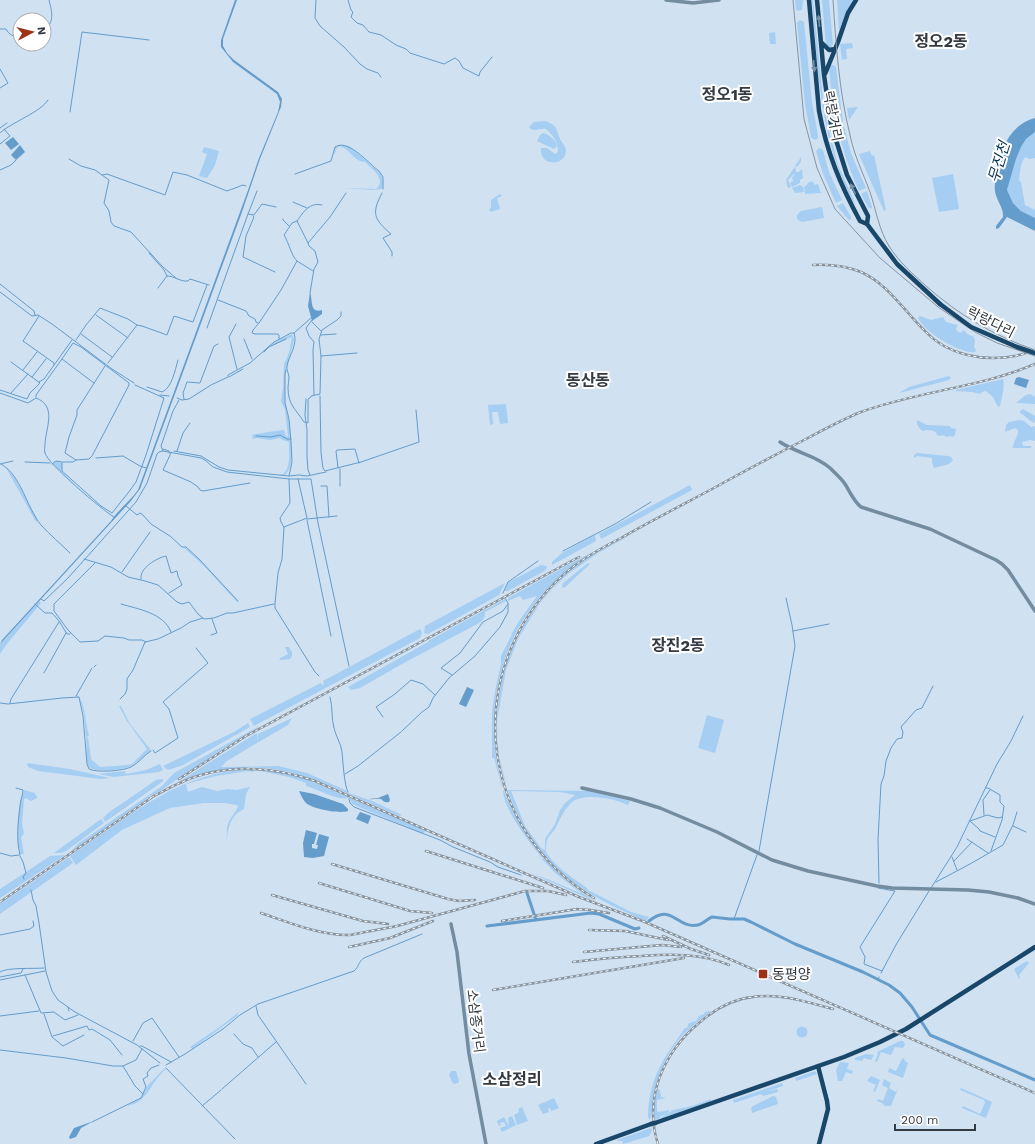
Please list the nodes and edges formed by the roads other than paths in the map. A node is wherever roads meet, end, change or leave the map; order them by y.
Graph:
1 (666, 0) edge
2 (720, 0) edge
3 (809, 0) edge
4 (817, 0) edge
5 (856, 0) edge
6 (821, 42) junction
7 (835, 49) junction
8 (824, 76) junction
9 (867, 224) junction
10 (940, 304) joint
11 (1035, 353) edge
12 (780, 442) dead end
13 (1035, 611) edge
14 (582, 788) dead end
15 (1035, 904) edge
16 (451, 924) dead end
17 (1035, 947) edge
18 (818, 1066) junction
19 (486, 1144) edge
20 (596, 1144) edge
21 (819, 1144) edge

1 - 2 street
3 -> 9 main road, 락랑거리
6 -> 4 main road, 락랑거리
5 - 7 main road
6 - 7 main road
6 - 8 main road, 락랑거리
7 - 8 main road
9 -> 8 main road, 락랑거리
9 - 10 main road, 락랑거리
10 - 11 main road, 락랑다리, bridge
12 - 13 street
14 - 15 street
16 - 19 street, 소삼종거리
17 - 18 main road
18 - 20 main road
18 - 21 main road

